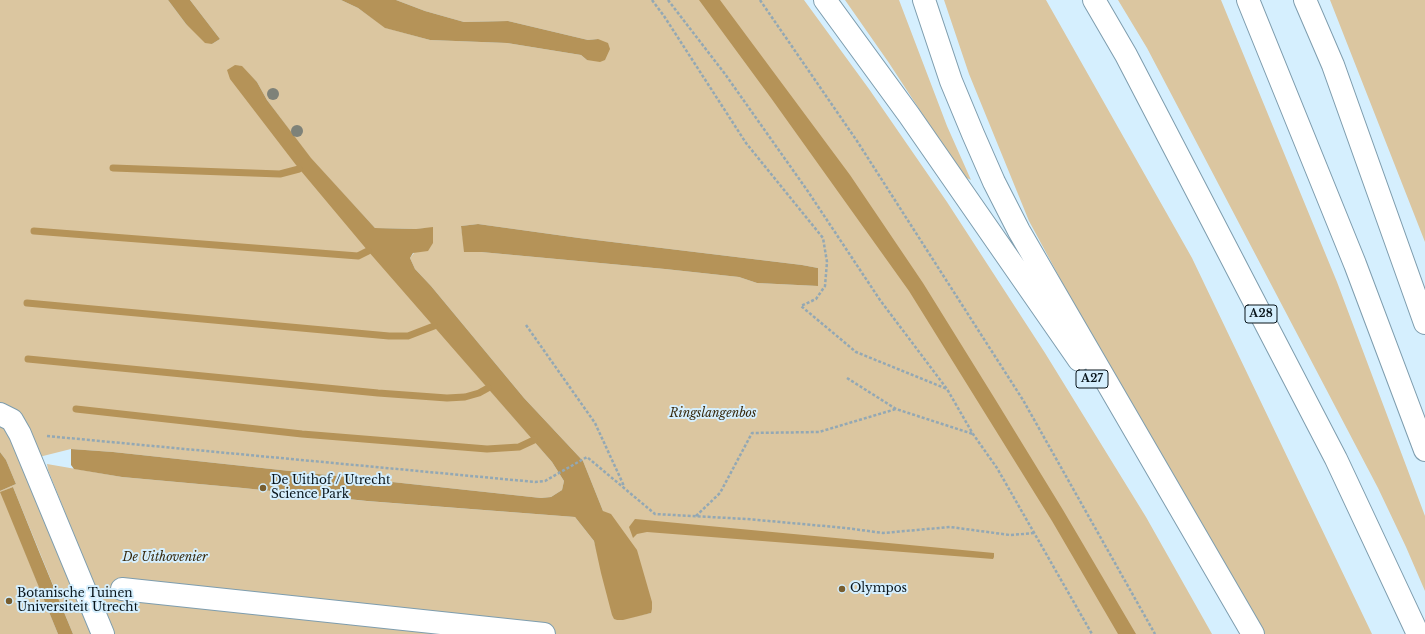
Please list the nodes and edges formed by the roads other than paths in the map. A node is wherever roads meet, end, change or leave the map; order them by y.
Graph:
1 (825, 0) edge
2 (924, 0) edge
3 (1094, 0) edge
4 (1248, 0) edge
5 (1305, 0) edge
6 (1425, 323) edge
7 (0, 414) edge
8 (1425, 450) edge
9 (1186, 517) junction
10 (122, 589) dead end
11 (103, 634) edge
12 (544, 634) edge
13 (1253, 634) edge
14 (1418, 634) edge

1 - 9 main road, A27
2 - 9 main road
3 - 14 main road, A28
4 - 8 main road
5 - 6 main road
7 - 11 main road
9 - 13 main road
10 - 12 main road

